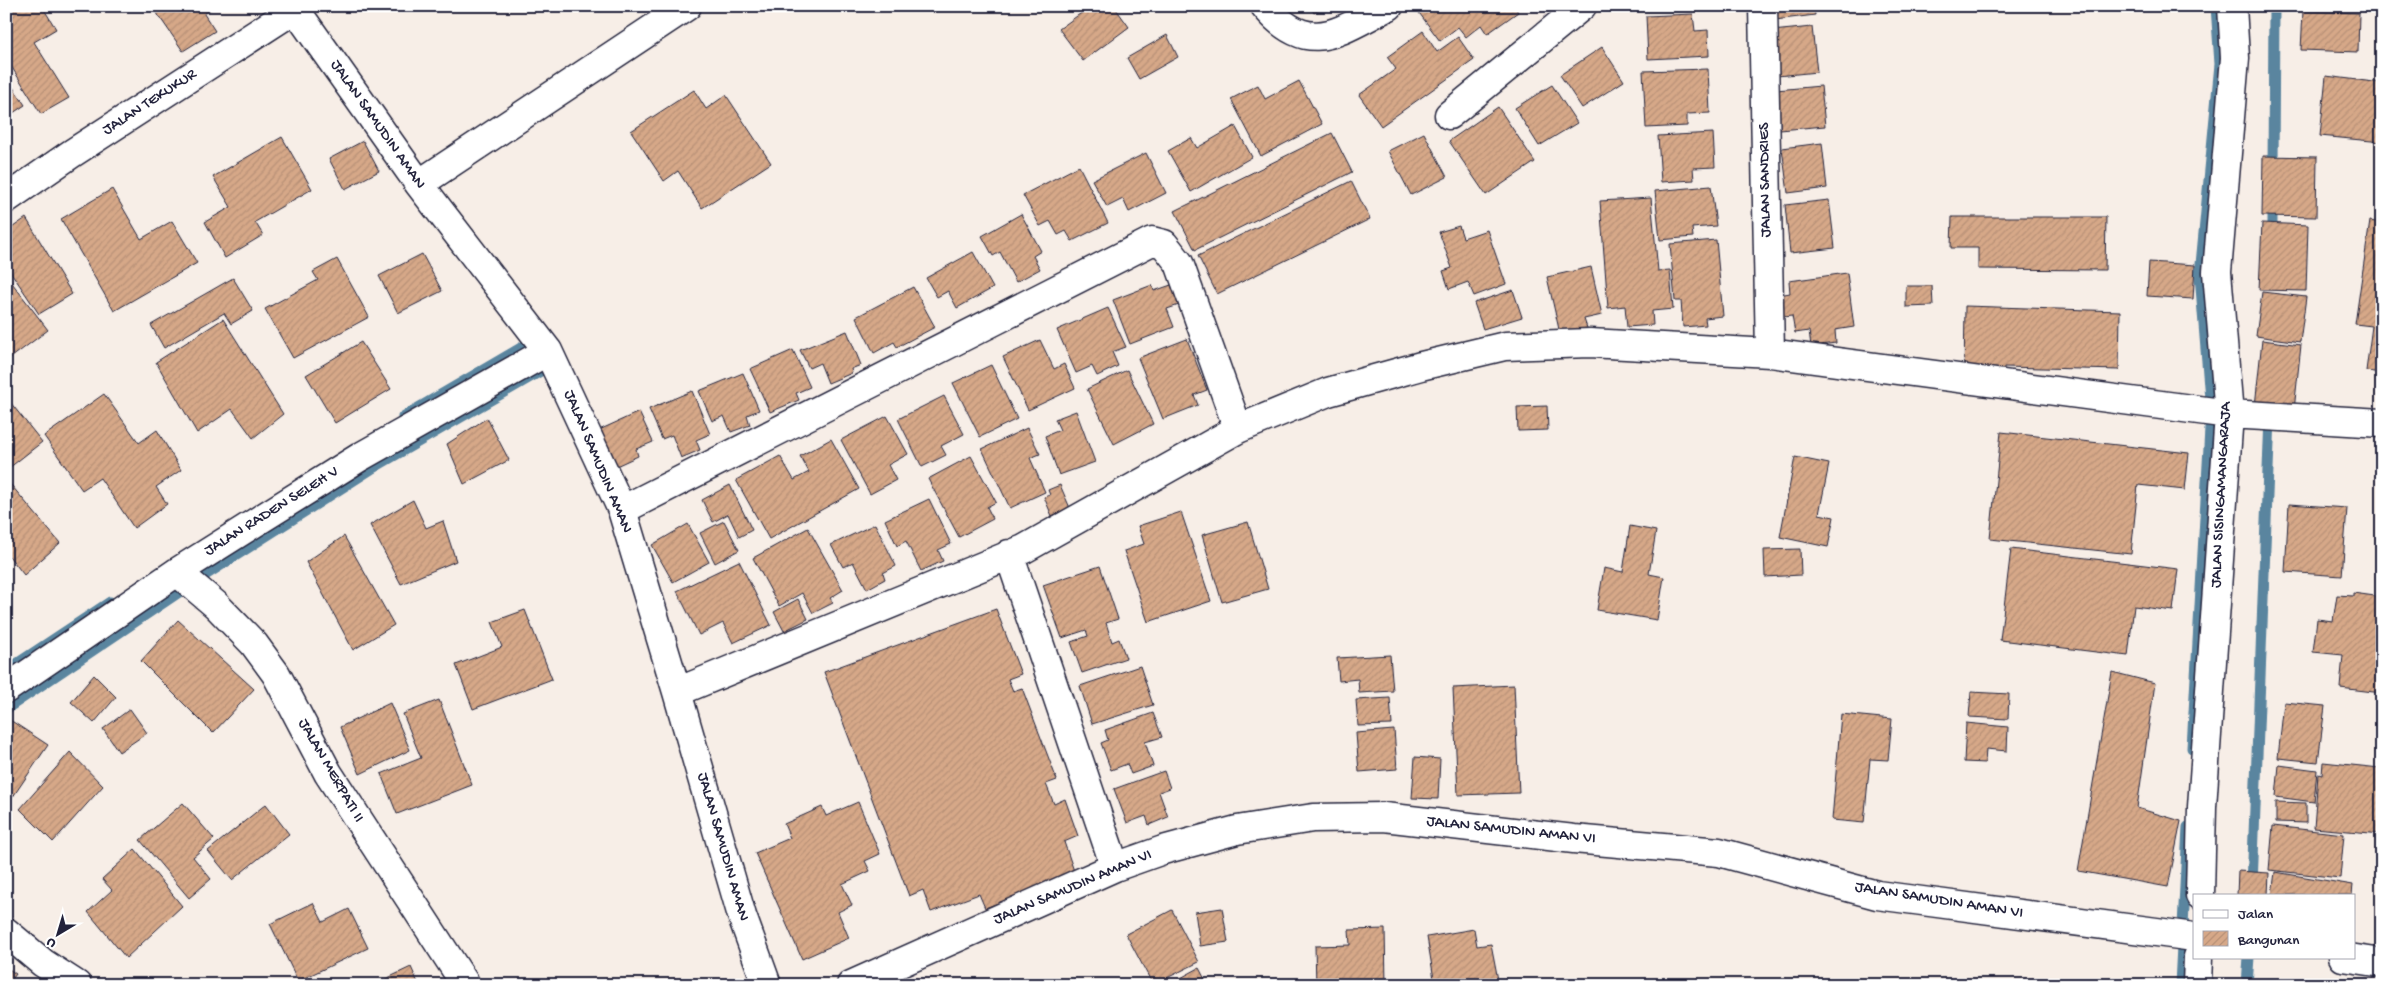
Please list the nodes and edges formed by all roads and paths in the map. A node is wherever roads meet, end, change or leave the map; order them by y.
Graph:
1 (687, 6) edge
2 (1265, 6) edge
3 (1389, 6) edge
4 (1582, 6) edge
5 (1763, 6) edge
6 (2232, 6) edge
7 (294, 8) edge
8 (1449, 115) dead end
9 (419, 184) junction
10 (6, 200) edge
11 (548, 351) junction
12 (1770, 353) junction
13 (2229, 414) junction
14 (2382, 423) edge
15 (1238, 429) junction
16 (622, 510) junction
17 (1009, 554) junction
18 (177, 572) junction
19 (6, 689) edge
20 (678, 692) junction
21 (1115, 867) junction
22 (2200, 894) edge
23 (6, 932) edge
24 (2193, 937) edge
25 (2198, 958) edge
26 (2350, 958) edge
27 (2382, 963) edge
28 (764, 984) edge
29 (77, 985) edge
30 (466, 985) edge
31 (851, 985) edge
32 (2197, 985) edge

1 - 9 street
2 - 3 street
4 - 8 street
5 - 12 street, JALAN SANDRIES
6 - 13 street, JALAN SISINGAMANGARAJA
7 - 9 street, JALAN SAMUDIN AMAN
7 - 10 street, JALAN TEKUKUR
9 - 11 street, JALAN SAMUDIN AMAN
11 - 16 street, JALAN SAMUDIN AMAN
11 - 18 street, JALAN RADEN SELEH V
12 - 13 street
12 - 15 street
13 - 14 street
13 - 22 street, JALAN SISINGAMANGARAJA
15 - 16 street
15 - 17 street
16 - 20 street, JALAN SAMUDIN AMAN
17 - 20 street
17 - 21 street
18 - 19 street, JALAN RADEN SELEH V
18 - 30 street, JALAN MERPATI II
20 - 28 street, JALAN SAMUDIN AMAN
21 - 24 street, JALAN SAMUDIN AMAN VI
21 - 31 street, JALAN SAMUDIN AMAN VI
23 - 29 street
25 - 32 street
26 - 27 street

